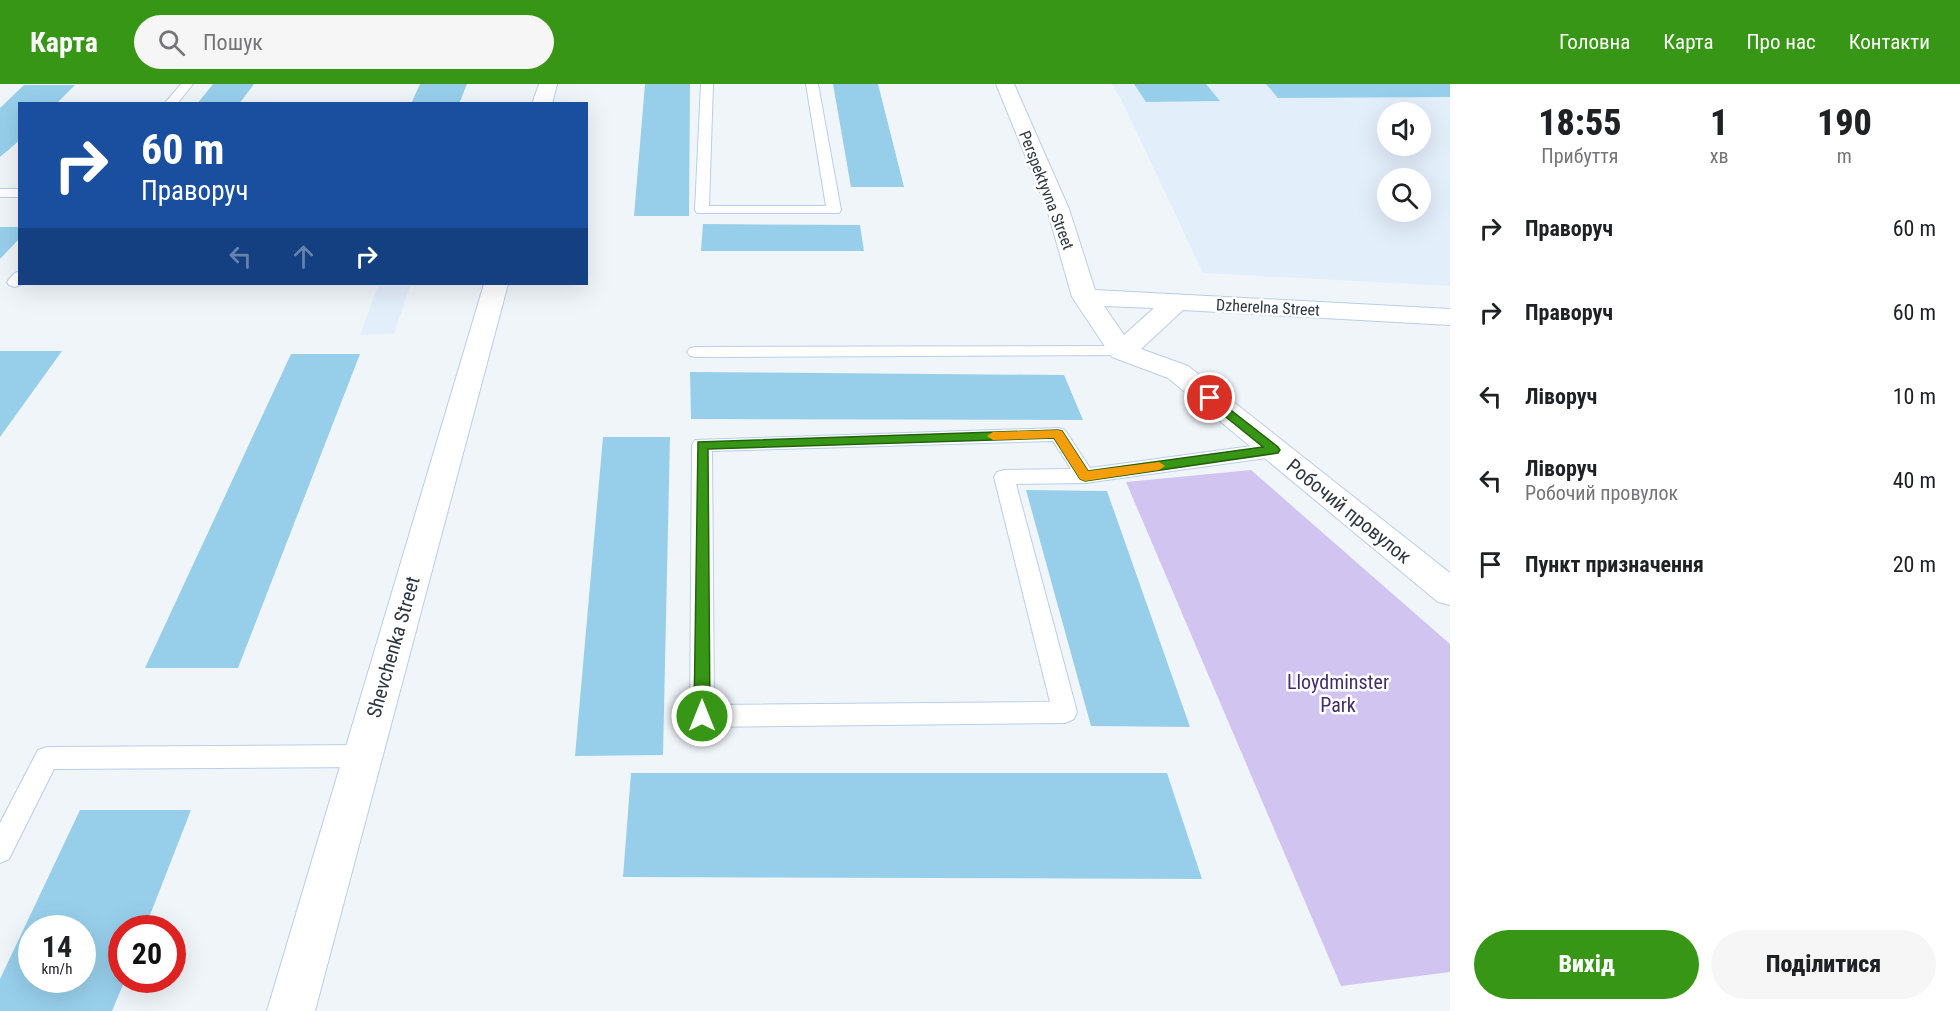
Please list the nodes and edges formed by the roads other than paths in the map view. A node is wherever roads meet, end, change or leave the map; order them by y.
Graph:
1 (186, 84) edge
2 (548, 84) edge
3 (707, 84) edge
4 (812, 84) edge
5 (1005, 84) edge
6 (172, 102) edge
7 (543, 102) edge
8 (0, 193) edge
9 (18, 193) edge
10 (496, 285) edge
11 (1085, 297) junction
12 (1177, 302) junction
13 (1450, 317) edge
14 (1122, 351) junction
15 (696, 352) dead end
16 (1274, 450) junction
17 (1085, 476) junction
18 (1450, 592) edge
19 (362, 756) junction
20 (0, 850) edge
21 (291, 1011) edge

1 - 6 lane
2 - 7 street
3 - 4 lane
5 - 11 street, Perspektyvna Street
8 - 9 lane
10 - 19 street, Shevchenka Street
11 - 12 street, Dzherelna Street
11 - 14 street
12 - 13 street, Dzherelna Street
12 - 14 street
14 - 15 lane
14 - 16 street, Робочий провулок
16 - 17 lane
16 - 18 street, Робочий провулок
17 - 17 lane
19 - 20 lane
19 - 21 street, Shevchenka Street

